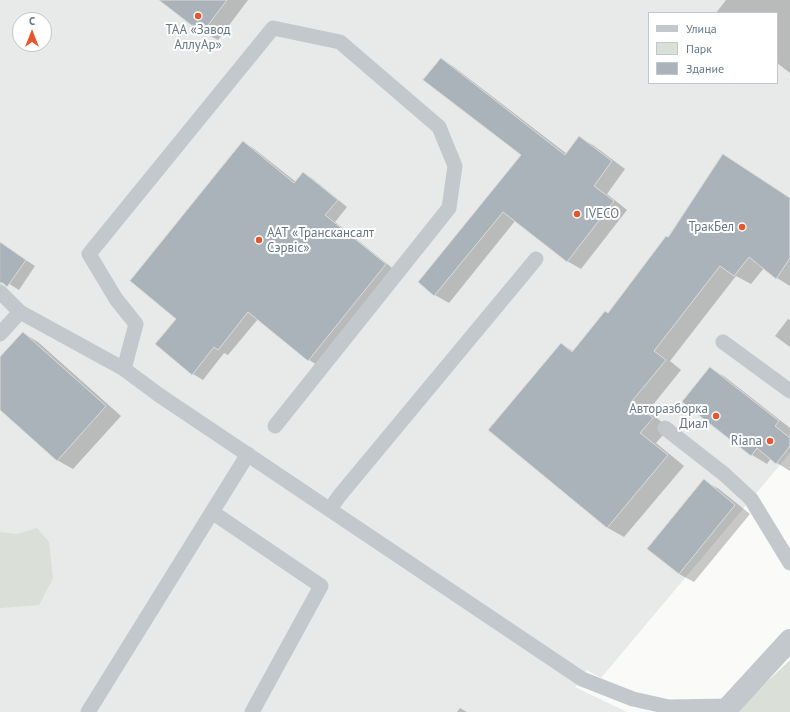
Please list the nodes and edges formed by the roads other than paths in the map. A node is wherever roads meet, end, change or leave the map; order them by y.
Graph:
1 (536, 259) dead end
2 (0, 292) edge
3 (20, 312) junction
4 (0, 334) edge
5 (723, 342) dead end
6 (124, 369) junction
7 (790, 391) edge
8 (275, 426) dead end
9 (665, 428) dead end
10 (248, 454) junction
11 (330, 509) junction
12 (212, 512) junction
13 (790, 564) edge
14 (790, 640) edge
15 (726, 709) edge
16 (88, 712) edge
17 (252, 712) edge

1 - 11 lane
2 - 3 lane
3 - 4 lane
3 - 6 lane
5 - 7 lane
6 - 8 lane
6 - 10 lane
9 - 13 lane
10 - 11 lane
10 - 12 lane
11 - 15 lane
12 - 16 lane
12 - 17 lane
14 - 15 street

